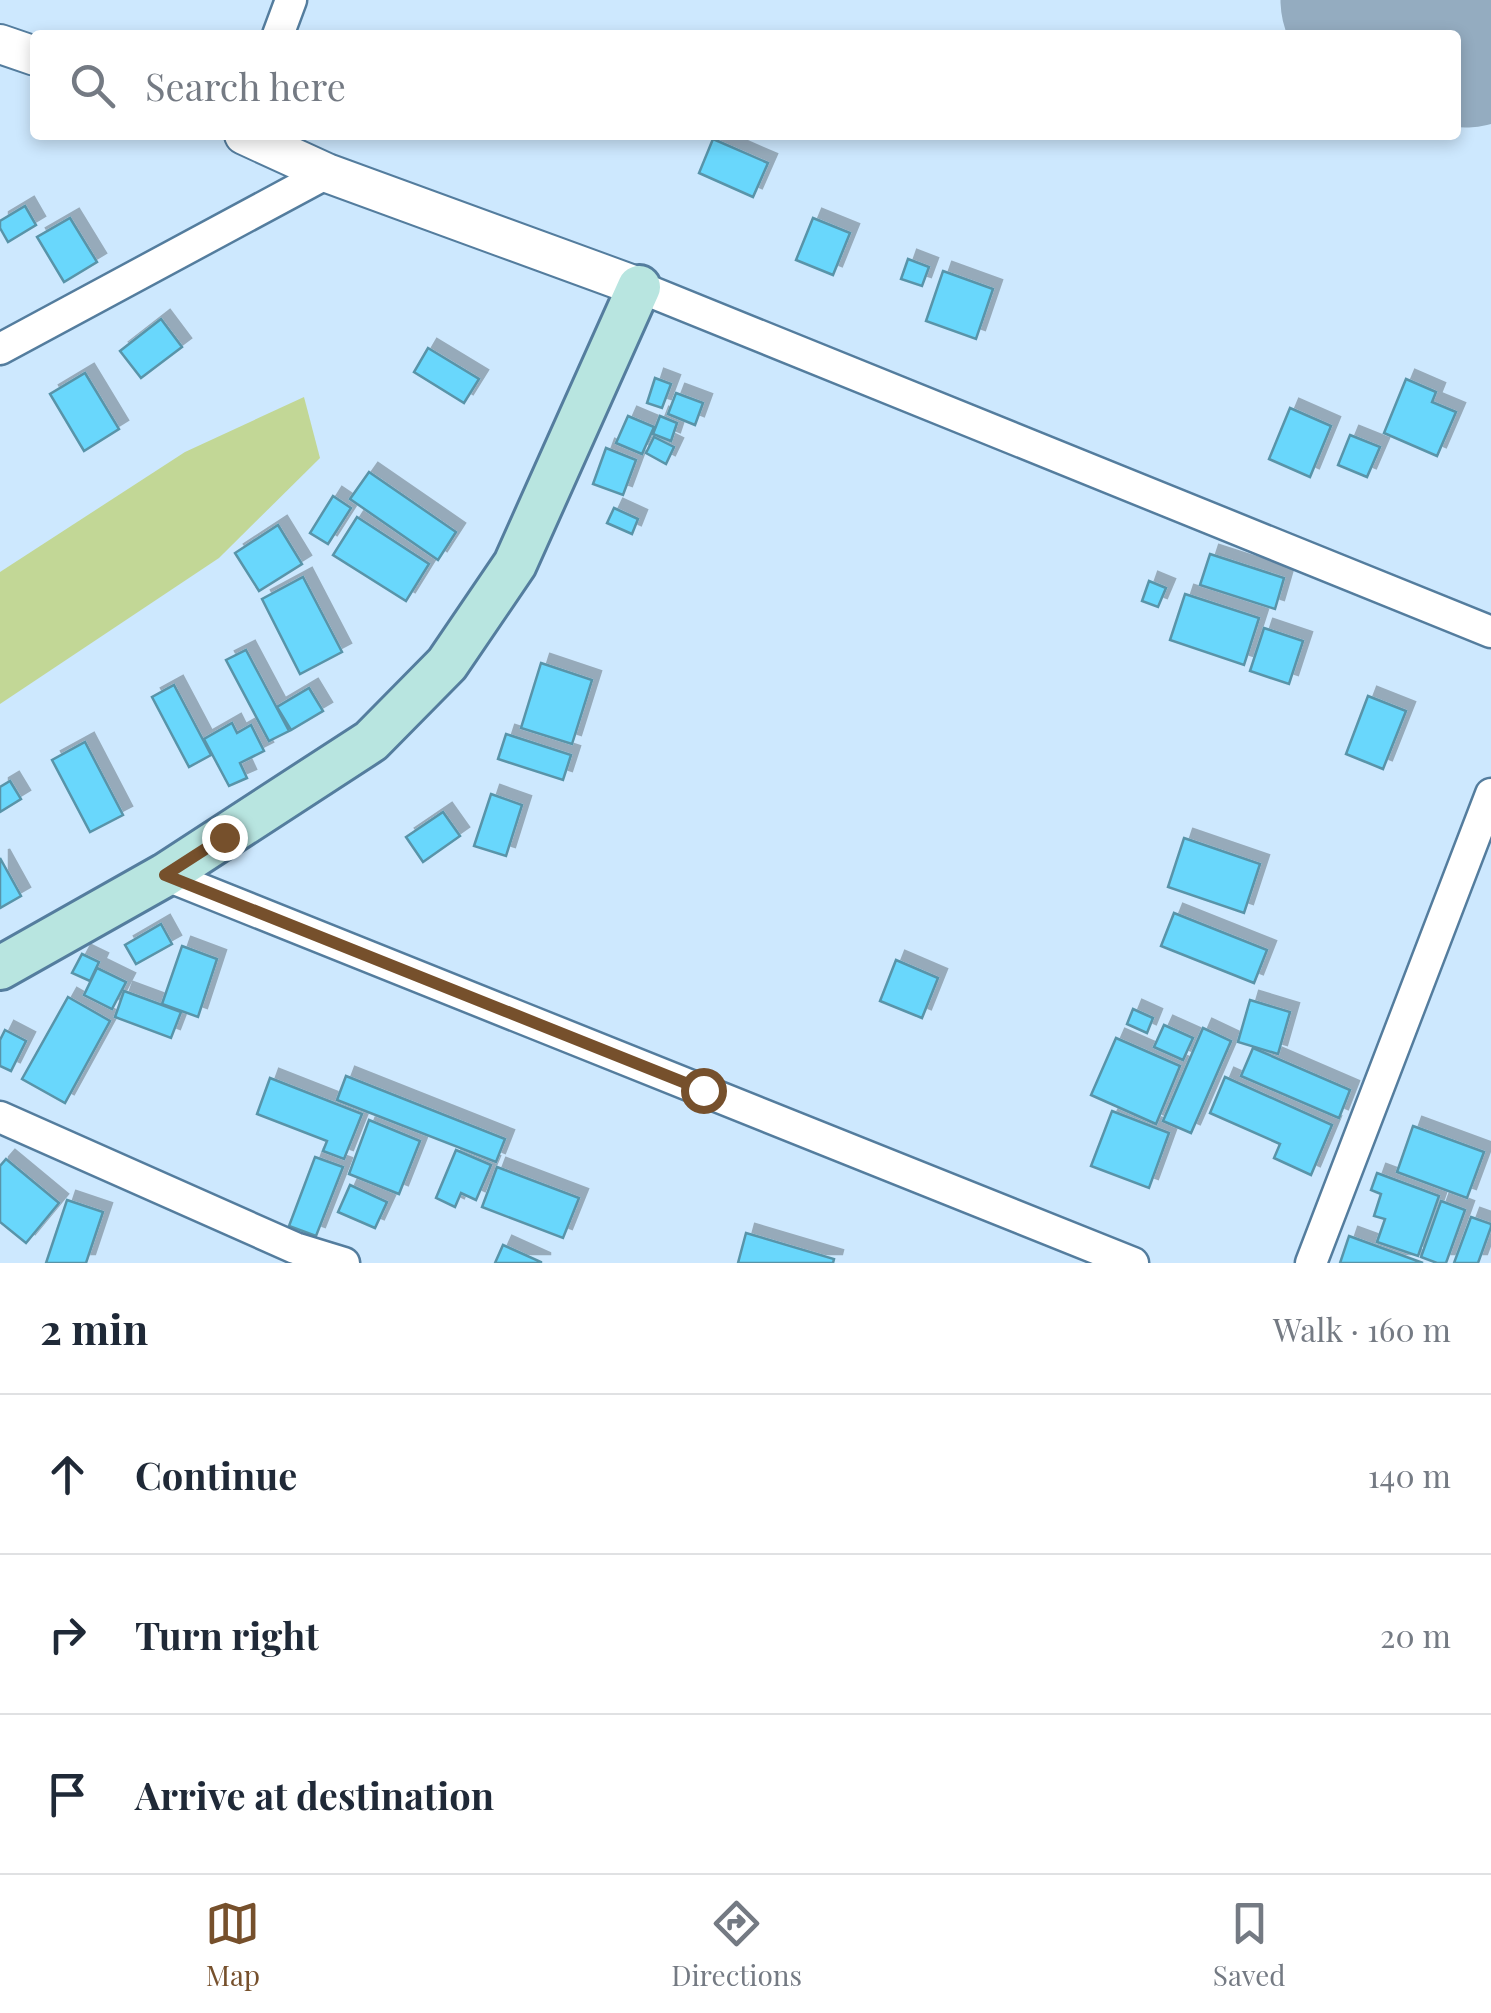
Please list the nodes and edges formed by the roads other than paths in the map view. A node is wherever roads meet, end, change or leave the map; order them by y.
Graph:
1 (291, 0) edge
2 (280, 30) edge
3 (0, 44) edge
4 (30, 54) edge
5 (255, 140) edge
6 (327, 173) junction
7 (639, 288) junction
8 (0, 349) edge
9 (1491, 632) edge
10 (1491, 794) edge
11 (165, 875) junction
12 (0, 968) edge
13 (0, 1117) edge
14 (292, 1255) edge
15 (344, 1263) edge
16 (1133, 1263) edge
17 (1311, 1263) edge

1 - 2 street
3 - 4 street
5 - 6 street
6 - 7 street
6 - 8 street
7 - 9 street
7 - 11 main road
10 - 17 street
11 - 12 main road
11 - 16 street
13 - 14 street
14 - 15 street

